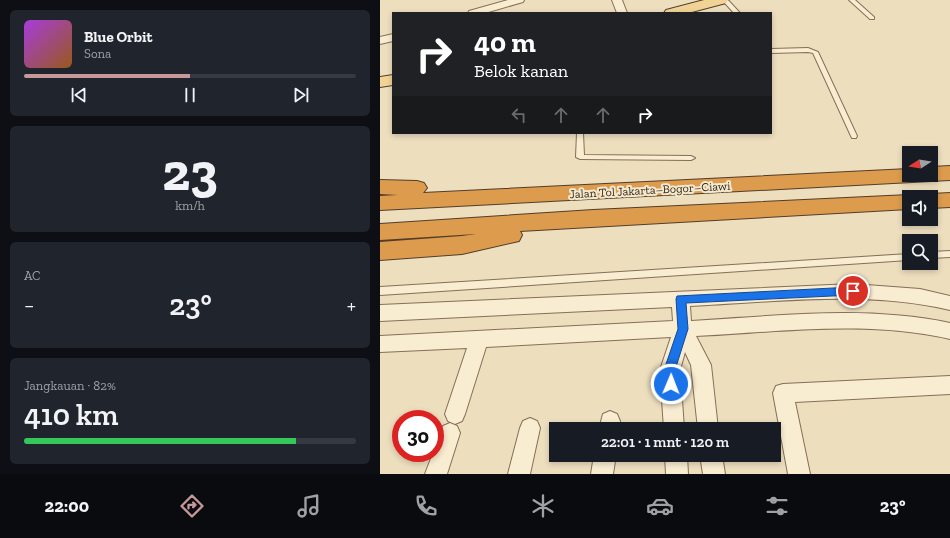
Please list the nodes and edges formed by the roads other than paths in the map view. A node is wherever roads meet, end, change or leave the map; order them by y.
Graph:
1 (519, 0) edge
2 (617, 0) edge
3 (721, 0) edge
4 (725, 0) edge
5 (852, 0) edge
6 (704, 2) edge
7 (477, 12) edge
8 (622, 12) edge
9 (674, 12) edge
10 (736, 12) edge
11 (872, 18) dead end
12 (392, 37) edge
13 (380, 41) edge
14 (772, 51) edge
15 (392, 80) edge
16 (380, 82) edge
17 (580, 134) edge
18 (854, 136) dead end
19 (691, 158) dead end
20 (950, 173) edge
21 (938, 174) edge
22 (902, 176) edge
23 (380, 187) edge
24 (588, 193) junction
25 (950, 200) edge
26 (938, 201) edge
27 (902, 202) edge
28 (380, 203) edge
29 (593, 218) junction
30 (380, 232) edge
31 (380, 251) edge
32 (950, 254) edge
33 (938, 255) edge
34 (902, 257) edge
35 (380, 291) edge
36 (680, 299) junction
37 (950, 303) edge
38 (380, 313) edge
39 (683, 329) junction
40 (950, 331) edge
41 (479, 339) junction
42 (380, 344) edge
43 (950, 385) edge
44 (674, 422) edge
45 (707, 422) edge
46 (530, 428) dead end
47 (604, 462) edge
48 (676, 462) edge
49 (713, 462) edge
50 (436, 474) edge
51 (519, 474) edge
52 (602, 474) edge
53 (677, 474) edge
54 (714, 474) edge
55 (799, 474) edge

1 - 7 street
2 - 8 street
3 - 6 main road
4 - 10 lane
5 - 11 lane
6 - 9 main road
12 - 13 street
14 - 18 lane
15 - 16 main road
17 - 19 lane
20 - 21 highway
22 - 24 highway, Jalan Tol Jakarta–Bogor–Ciawi
23 - 24 highway
24 - 28 highway, Jalan Tol Jakarta–Bogor–Ciawi
25 - 26 highway
27 - 29 highway
29 - 30 highway
29 - 31 highway
32 - 33 lane
34 - 35 lane
36 - 37 street
36 - 38 street
36 - 39 street
39 - 40 street
39 - 41 street
39 - 44 street
39 - 45 street
41 - 42 street
41 - 50 street
43 - 55 street
46 - 51 street
47 - 52 street
48 - 53 street
49 - 54 street

